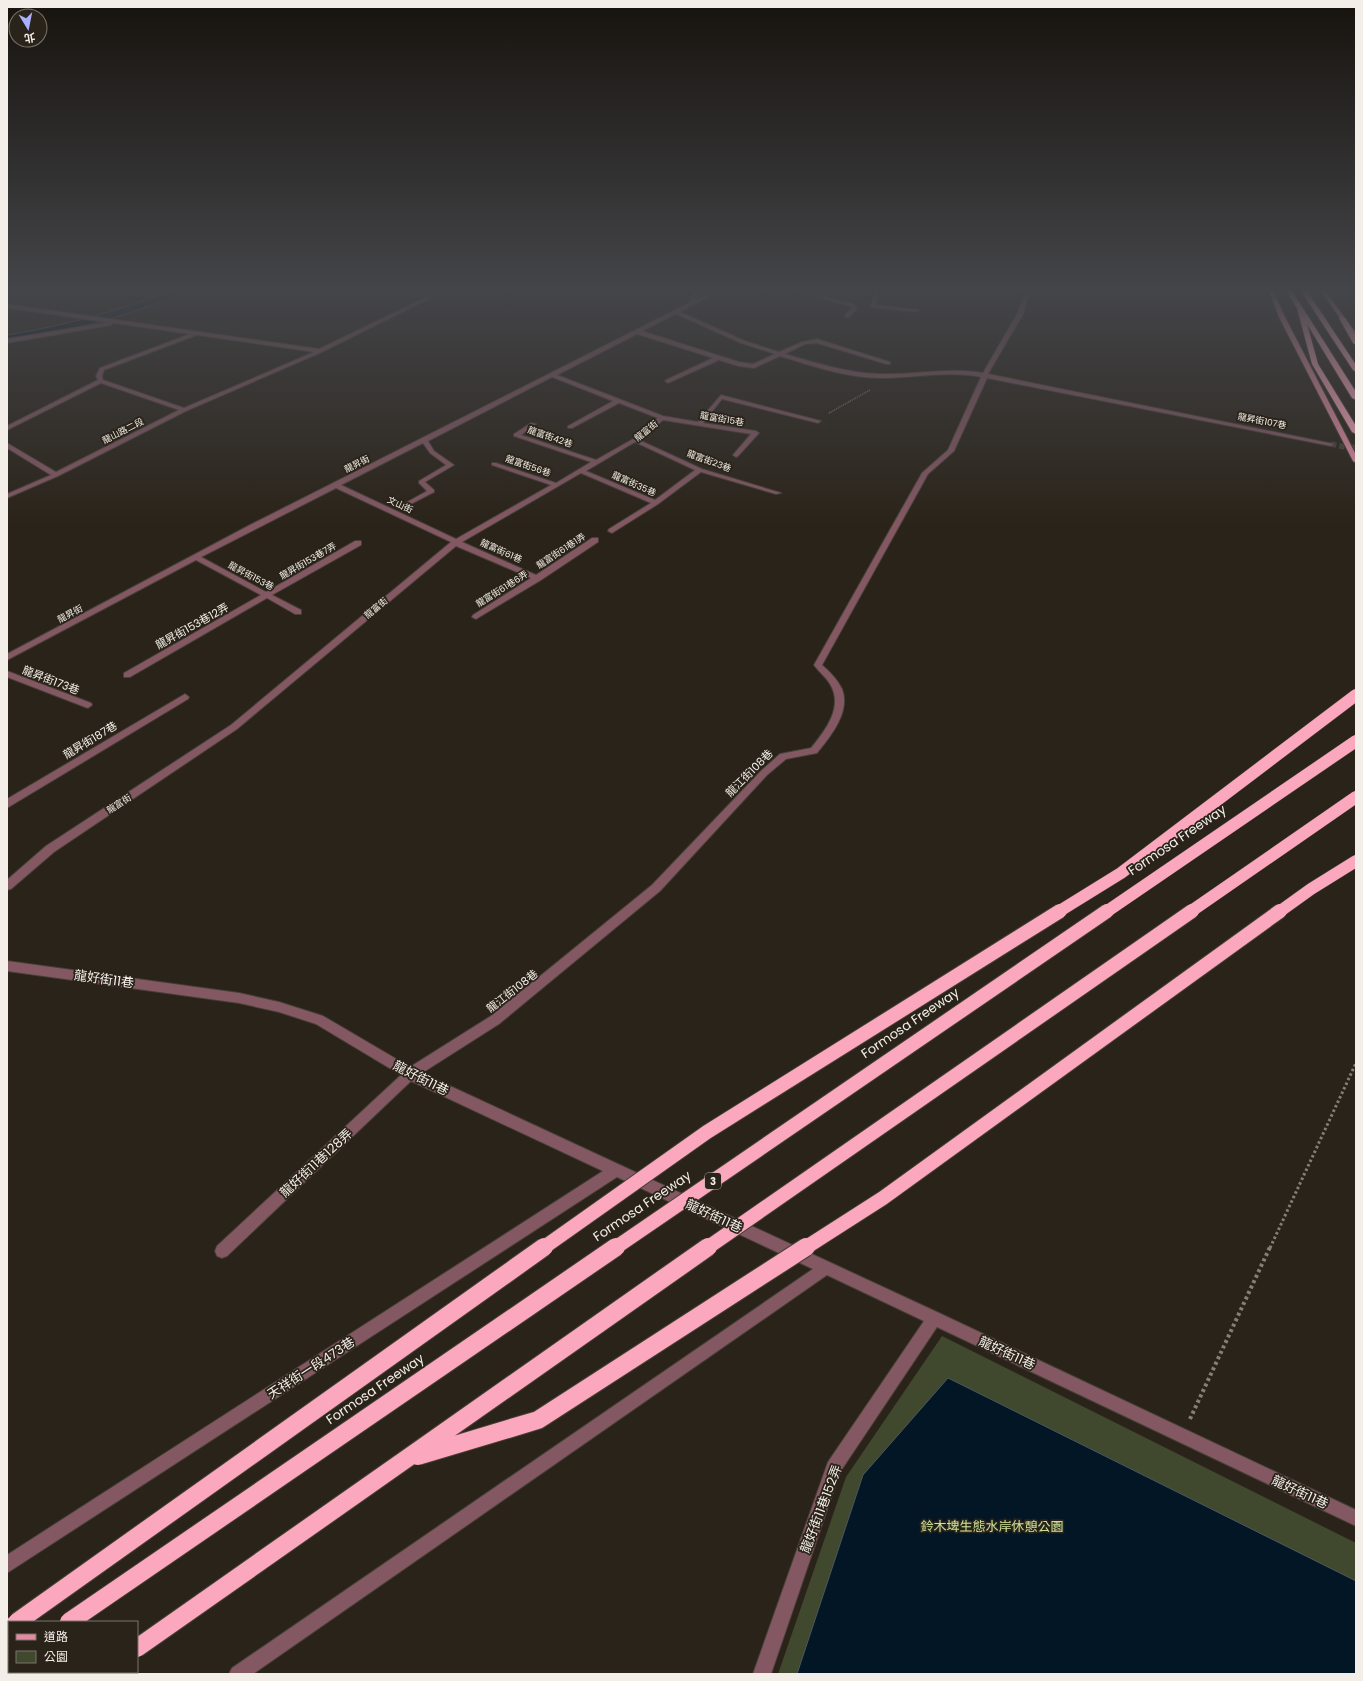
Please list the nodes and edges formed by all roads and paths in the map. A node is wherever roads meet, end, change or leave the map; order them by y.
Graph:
1 (102, 369) edge
2 (277, 369) edge
3 (563, 369) edge
4 (693, 369) edge
5 (842, 369) edge
6 (988, 369) edge
7 (1309, 369) edge
8 (1318, 369) edge
9 (1338, 369) edge
10 (552, 375) junction
11 (985, 375) junction
12 (880, 376) junction
13 (101, 381) junction
14 (668, 381) dead end
15 (1356, 398) edge
16 (618, 401) junction
17 (184, 410) junction
18 (827, 414) dead end
19 (662, 418) junction
20 (818, 421) dead end
21 (533, 424) dead end
22 (699, 424) junction
23 (570, 427) dead end
24 (7, 428) edge
25 (1356, 432) edge
26 (424, 440) junction
27 (635, 440) junction
28 (1332, 444) tunnel mouth
29 (7, 445) edge
30 (736, 455) dead end
31 (1356, 461) edge
32 (597, 462) junction
33 (494, 464) dead end
34 (700, 470) junction
35 (581, 471) junction
36 (56, 475) junction
37 (336, 485) junction
38 (556, 485) junction
39 (778, 494) dead end
40 (7, 496) edge
41 (656, 503) junction
42 (403, 506) dead end
43 (612, 531) dead end
44 (595, 540) dead end
45 (456, 542) junction
46 (358, 543) dead end
47 (195, 558) junction
48 (538, 578) junction
49 (267, 596) junction
50 (298, 612) dead end
51 (476, 617) dead end
52 (7, 657) edge
53 (7, 674) edge
54 (127, 675) dead end
55 (1356, 694) edge
56 (185, 697) dead end
57 (88, 705) dead end
58 (1356, 741) edge
59 (1356, 798) edge
60 (7, 804) edge
61 (1356, 861) edge
62 (7, 886) edge
63 (7, 966) edge
64 (1356, 1063) edge
65 (410, 1074) junction
66 (616, 1170) junction
67 (222, 1251) dead end
68 (826, 1268) junction
69 (934, 1318) junction
70 (1182, 1436) junction
71 (409, 1459) junction
72 (1356, 1518) edge
73 (7, 1565) edge
74 (18, 1621) edge
75 (70, 1621) edge
76 (138, 1647) edge
77 (238, 1674) edge
78 (762, 1674) edge

1 - 13 street
2 - 17 street, 龍山路二段
3 - 10 street, 龍昇街
4 - 14 street
5 - 12 street, 龍昇街107巷
6 - 11 street, 龍江街108巷
7 - 31 main road
8 - 25 highway
9 - 15 highway
10 - 16 street, 龍富街
10 - 26 street, 龍昇街
11 - 12 street, 龍昇街107巷
11 - 28 street, 龍昇街107巷
11 - 65 street, 龍江街108巷
12 - 18 path
13 - 17 street
13 - 24 street
16 - 19 street, 龍富街
16 - 23 street
17 - 36 street, 龍山路二段
19 - 22 street, 龍富街15巷
19 - 27 street, 龍富街
20 - 22 street
21 - 32 street, 龍富街42巷
22 - 30 street, 龍富街15巷
26 - 37 street, 龍昇街
26 - 42 street
27 - 32 street, 龍富街
27 - 34 street, 龍富街23巷
29 - 36 street
32 - 35 street, 龍富街
33 - 38 street, 龍富街56巷
34 - 39 street, 龍富街23巷
34 - 41 street
35 - 38 street, 龍富街
35 - 41 street, 龍富街35巷
36 - 40 street, 龍山路二段
37 - 45 street, 文山街
37 - 47 street, 龍昇街
38 - 45 street, 龍富街
41 - 43 street, 龍富街35巷
44 - 48 street, 龍富街61巷1弄
45 - 48 street, 龍富街61巷
45 - 62 street, 龍富街
46 - 49 street, 龍昇街153巷7弄
47 - 49 street, 龍昇街153巷
47 - 52 street, 龍昇街
48 - 51 street, 龍富街61巷6弄
49 - 50 street, 龍昇街153巷
49 - 54 street, 龍昇街153巷12弄
53 - 57 street, 龍昇街173巷
55 - 74 highway, bridge
56 - 60 street, 龍昇街187巷
58 - 75 highway, Formosa Freeway / 3, bridge
59 - 71 highway, bridge
61 - 71 highway, bridge
63 - 65 street, 龍好街11巷
64 - 70 path
65 - 66 street, 龍好街11巷
65 - 67 street, 龍好街11巷128弄
66 - 68 street, 龍好街11巷
66 - 73 street, 天祥街一段473巷
68 - 69 street, 龍好街11巷
68 - 77 street
69 - 70 street, 龍好街11巷
69 - 78 street, 龍好街11巷152弄
70 - 72 street, 龍好街11巷
71 - 76 highway, bridge

